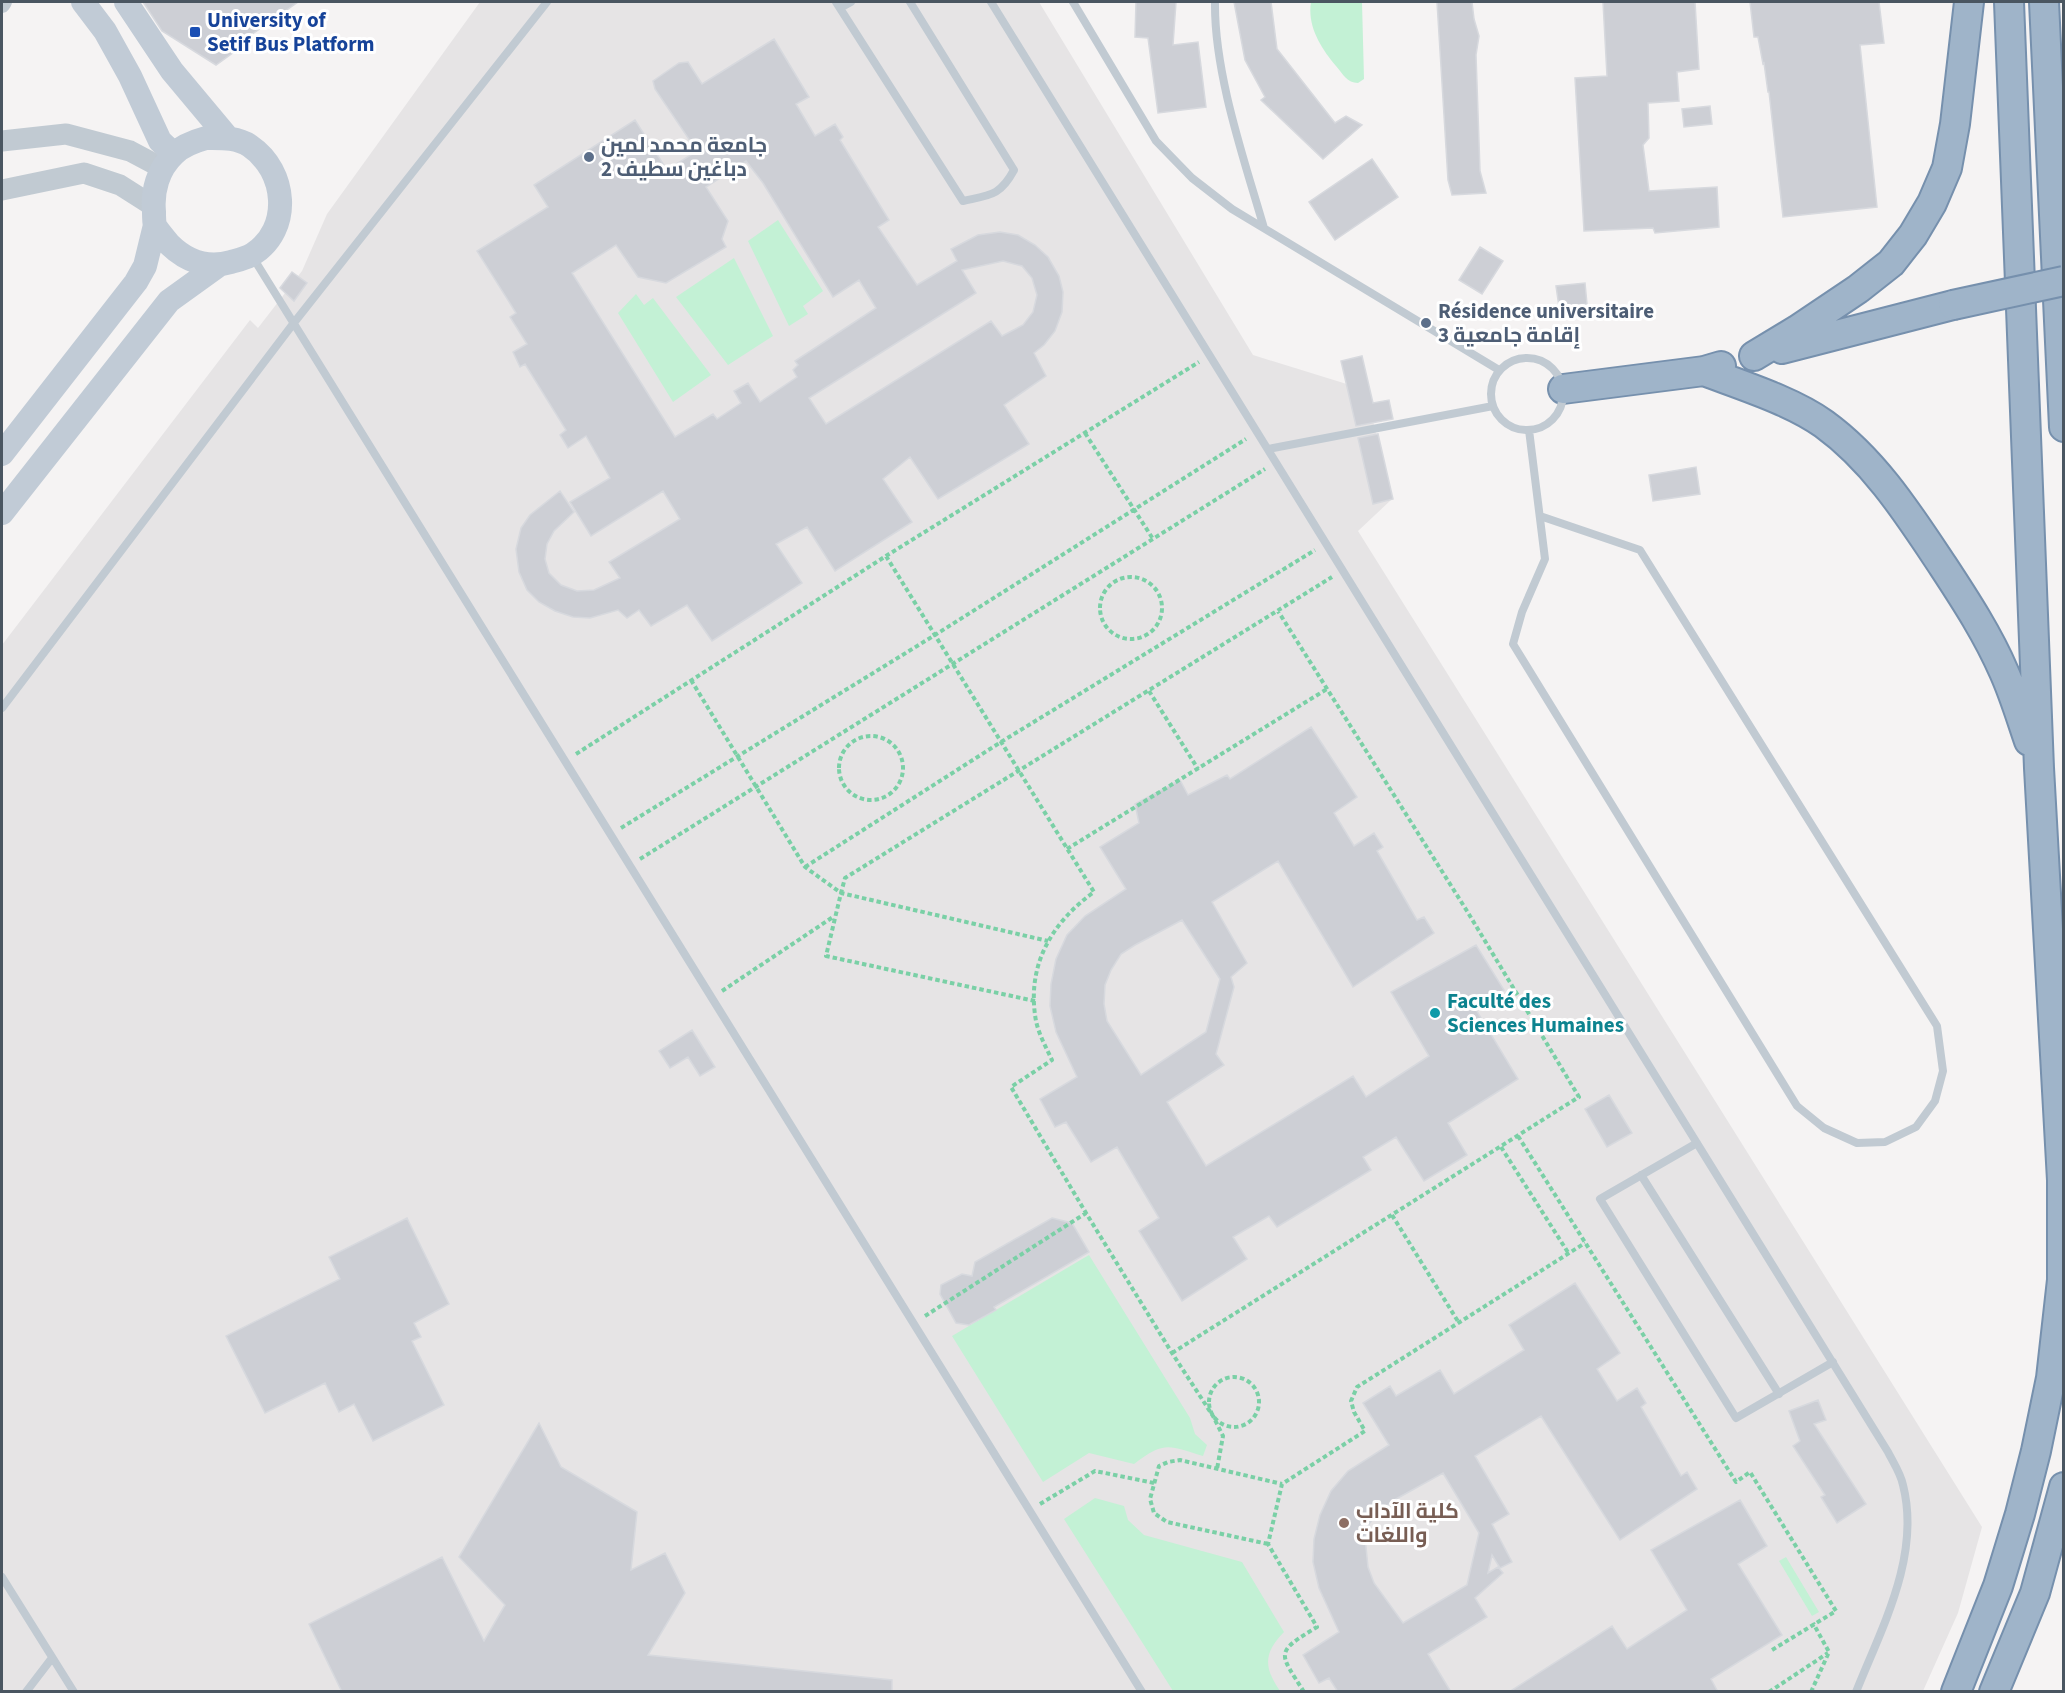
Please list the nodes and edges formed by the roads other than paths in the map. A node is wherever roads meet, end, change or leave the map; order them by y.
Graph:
1 (83, 2) edge
2 (126, 2) edge
3 (547, 2) edge
4 (851, 2) edge
5 (910, 2) edge
6 (991, 2) edge
7 (1073, 2) edge
8 (1215, 2) edge
9 (1969, 2) edge
10 (2009, 2) edge
11 (2044, 2) edge
12 (838, 5) edge
13 (2064, 109) edge
14 (228, 138) junction
15 (2, 141) edge
16 (2050, 153) junction
17 (168, 161) junction
18 (2, 190) edge
19 (154, 216) junction
20 (1264, 228) junction
21 (252, 255) junction
22 (219, 266) junction
23 (2064, 280) edge
24 (293, 324) junction
25 (1754, 356) junction
26 (1499, 370) junction
27 (1704, 371) junction
28 (1563, 389) junction
29 (1492, 406) junction
30 (2064, 427) edge
31 (1529, 430) junction
32 (1268, 449) junction
33 (2, 453) edge
34 (2, 513) edge
35 (1540, 516) junction
36 (2, 708) edge
37 (2039, 768) junction
38 (1697, 1143) junction
39 (1641, 1175) junction
40 (1833, 1362) junction
41 (1779, 1395) junction
42 (2064, 1487) edge
43 (2, 1577) edge
44 (52, 1658) junction
45 (26, 1692) edge
46 (74, 1692) edge
47 (1142, 1692) edge
48 (1856, 1692) edge
49 (1956, 1692) edge
50 (1994, 1692) edge

1 - 17 main road
2 - 14 main road
3 - 24 lane
4 - 12 lane
5 - 12 lane
6 - 32 lane
7 - 20 lane
8 - 20 lane
9 - 25 highway
10 - 37 highway
11 - 16 highway
13 - 16 highway
14 - 17 main road
14 - 21 main road
15 - 17 street
16 - 30 highway
17 - 19 main road
18 - 19 street
19 - 22 main road
19 - 33 main road
20 - 26 lane
21 - 22 main road
21 - 24 lane
22 - 34 main road
23 - 25 highway, bridge
24 - 36 lane
24 - 47 lane
25 - 27 highway
26 - 28 lane
26 - 29 lane
27 - 28 highway
27 - 37 highway
28 - 31 lane
29 - 31 lane
29 - 32 lane
31 - 35 lane
32 - 38 lane
35 - 35 lane
37 - 49 highway
38 - 39 lane
38 - 40 lane
39 - 41 lane
39 - 41 lane
40 - 41 lane
40 - 48 lane
42 - 50 highway
43 - 44 lane
44 - 45 lane
44 - 46 lane

